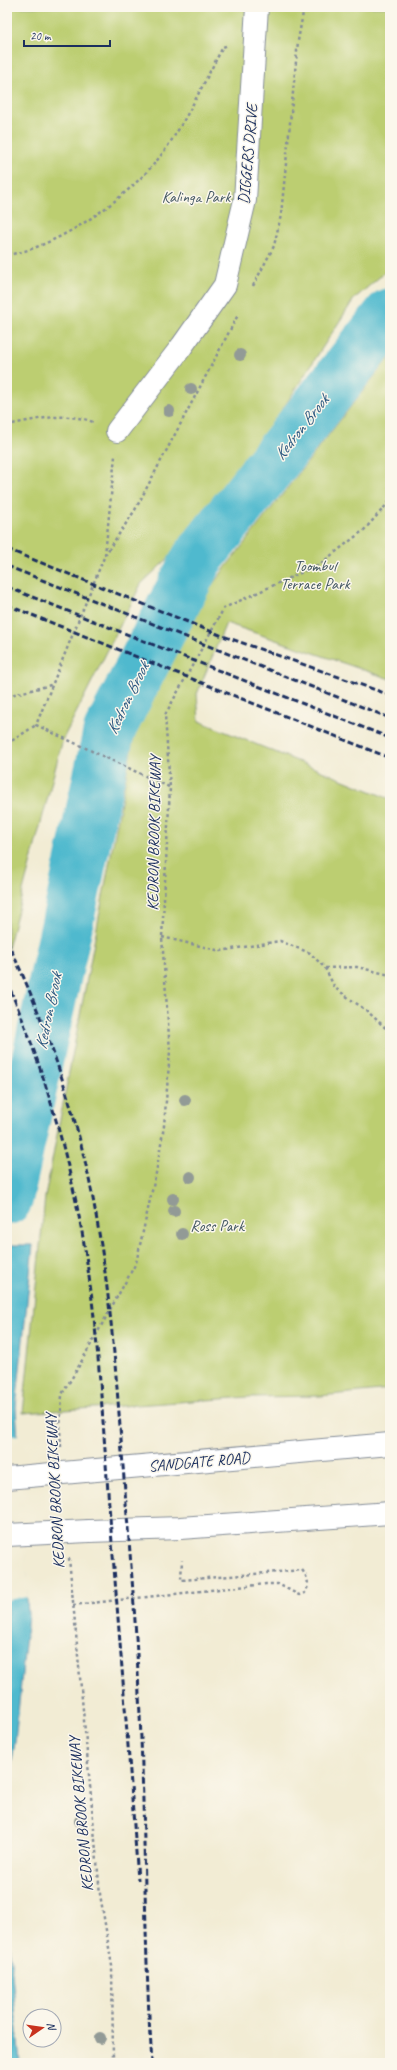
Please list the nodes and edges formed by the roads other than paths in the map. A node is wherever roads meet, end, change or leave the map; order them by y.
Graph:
1 (257, 7) edge
2 (117, 431) road end
3 (390, 1444) edge
4 (7, 1478) edge
5 (390, 1513) edge
6 (7, 1535) edge

1 - 2 main road, DIGGERS DRIVE
3 - 4 main road, SANDGATE ROAD, bridge
5 - 6 main road, bridge

